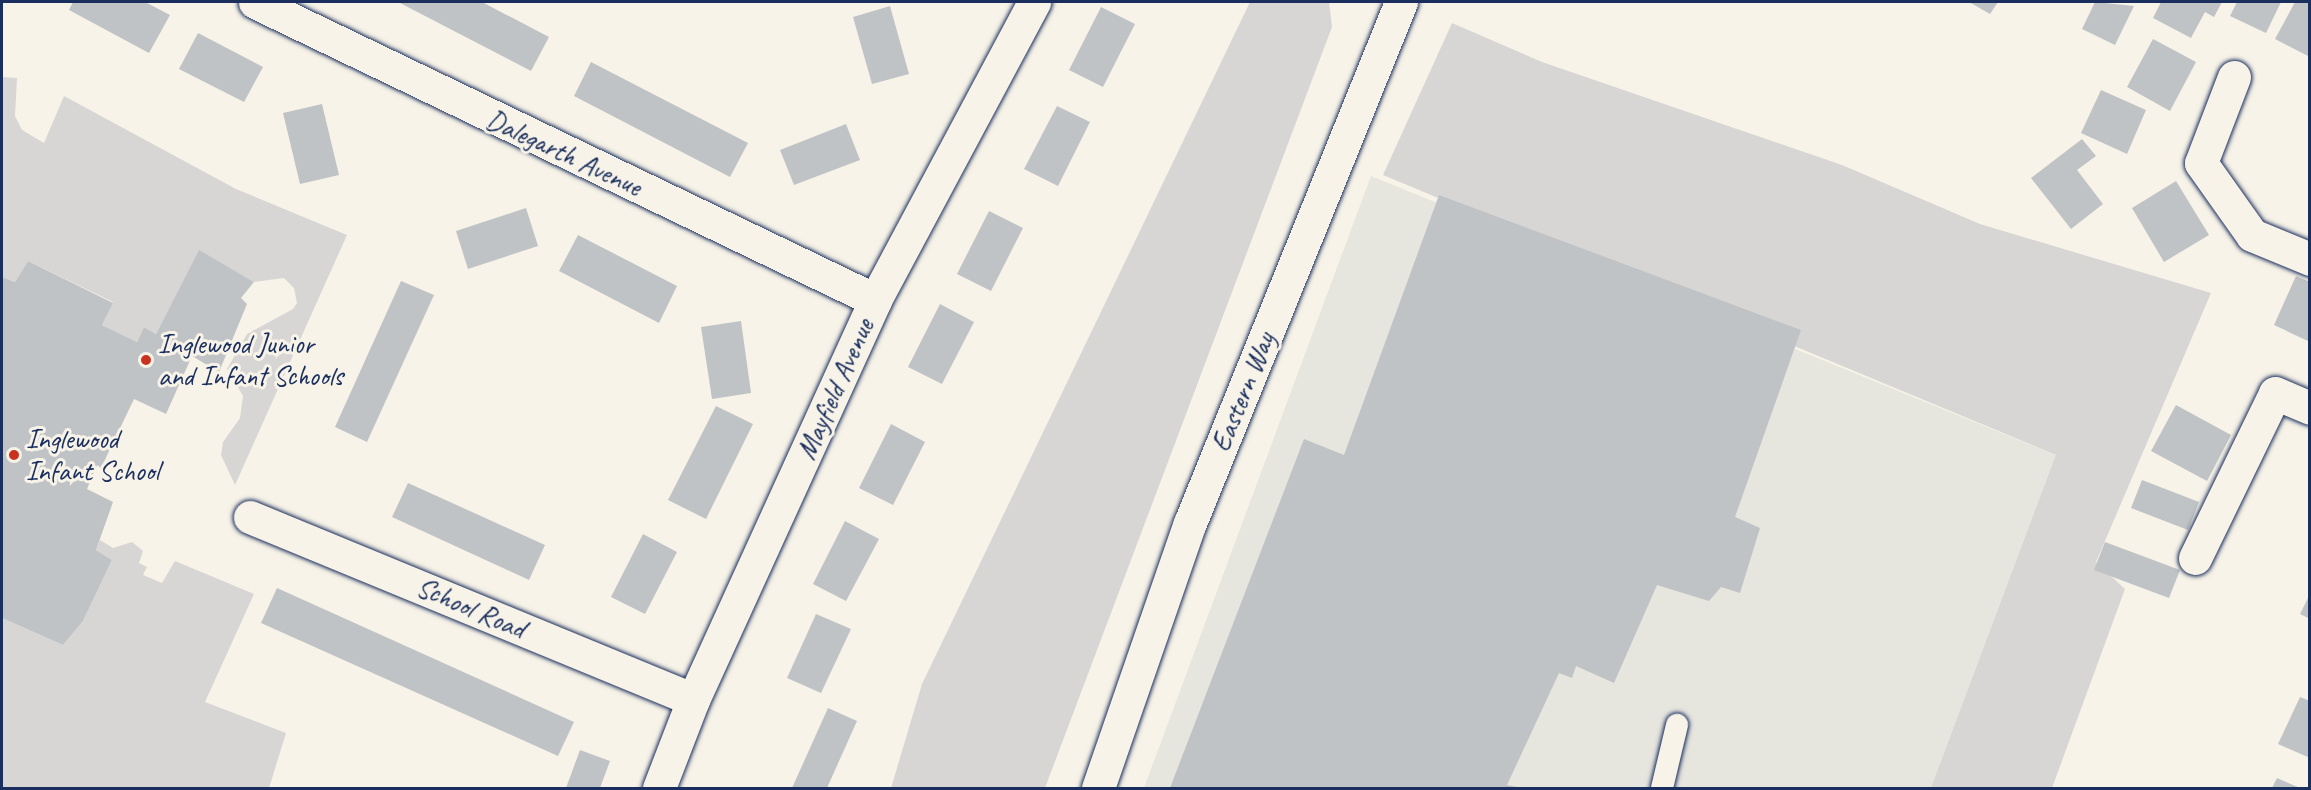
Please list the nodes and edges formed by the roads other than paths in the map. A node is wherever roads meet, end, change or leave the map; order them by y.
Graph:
1 (255, 2) edge
2 (1034, 2) edge
3 (1401, 2) edge
4 (2234, 77) dead end
5 (2310, 259) edge
6 (875, 300) junction
7 (2310, 408) edge
8 (249, 516) dead end
9 (2195, 558) dead end
10 (693, 700) junction
11 (1677, 726) dead end
12 (659, 789) edge
13 (1098, 789) edge
14 (1662, 789) edge

1 - 6 street, Dalegarth Avenue
2 - 6 street, Mayfield Avenue
3 - 13 street, Eastern Way
4 - 5 street
6 - 10 street, Mayfield Avenue
7 - 9 street
8 - 10 street, School Road
10 - 12 street, Mayfield Avenue
11 - 14 lane

